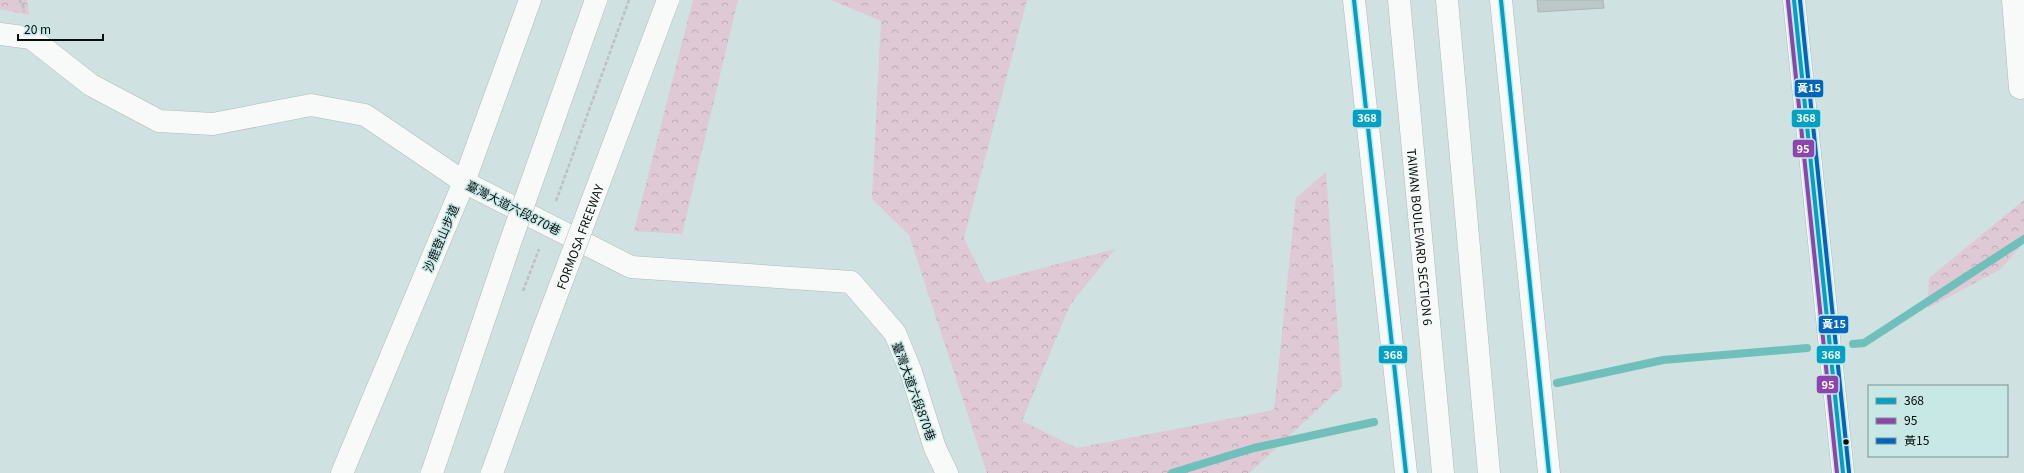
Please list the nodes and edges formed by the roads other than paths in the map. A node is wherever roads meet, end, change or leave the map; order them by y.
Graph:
1 (530, 0) edge
2 (596, 0) edge
3 (668, 0) edge
4 (1354, 0) edge
5 (1399, 0) edge
6 (1447, 0) edge
7 (1501, 0) edge
8 (1794, 0) edge
9 (2013, 0) edge
10 (0, 34) edge
11 (2020, 88) dead end
12 (464, 182) junction
13 (342, 473) edge
14 (432, 473) edge
15 (492, 473) edge
16 (947, 473) edge
17 (1406, 473) edge
18 (1443, 473) edge
19 (1489, 473) edge
20 (1549, 473) edge
21 (1844, 473) edge

1 - 12 main road, 沙鹿登山步道
2 - 14 main road, bridge
3 - 15 main road, FORMOSA FREEWAY, bridge
4 - 17 main road
5 - 18 main road, TAIWAN BOULEVARD SECTION 6
6 - 19 main road
7 - 20 main road
8 - 21 main road
9 - 11 main road
10 - 12 main road, 臺灣大道六段870巷
12 - 13 main road, 沙鹿登山步道
12 - 16 main road, 臺灣大道六段870巷

